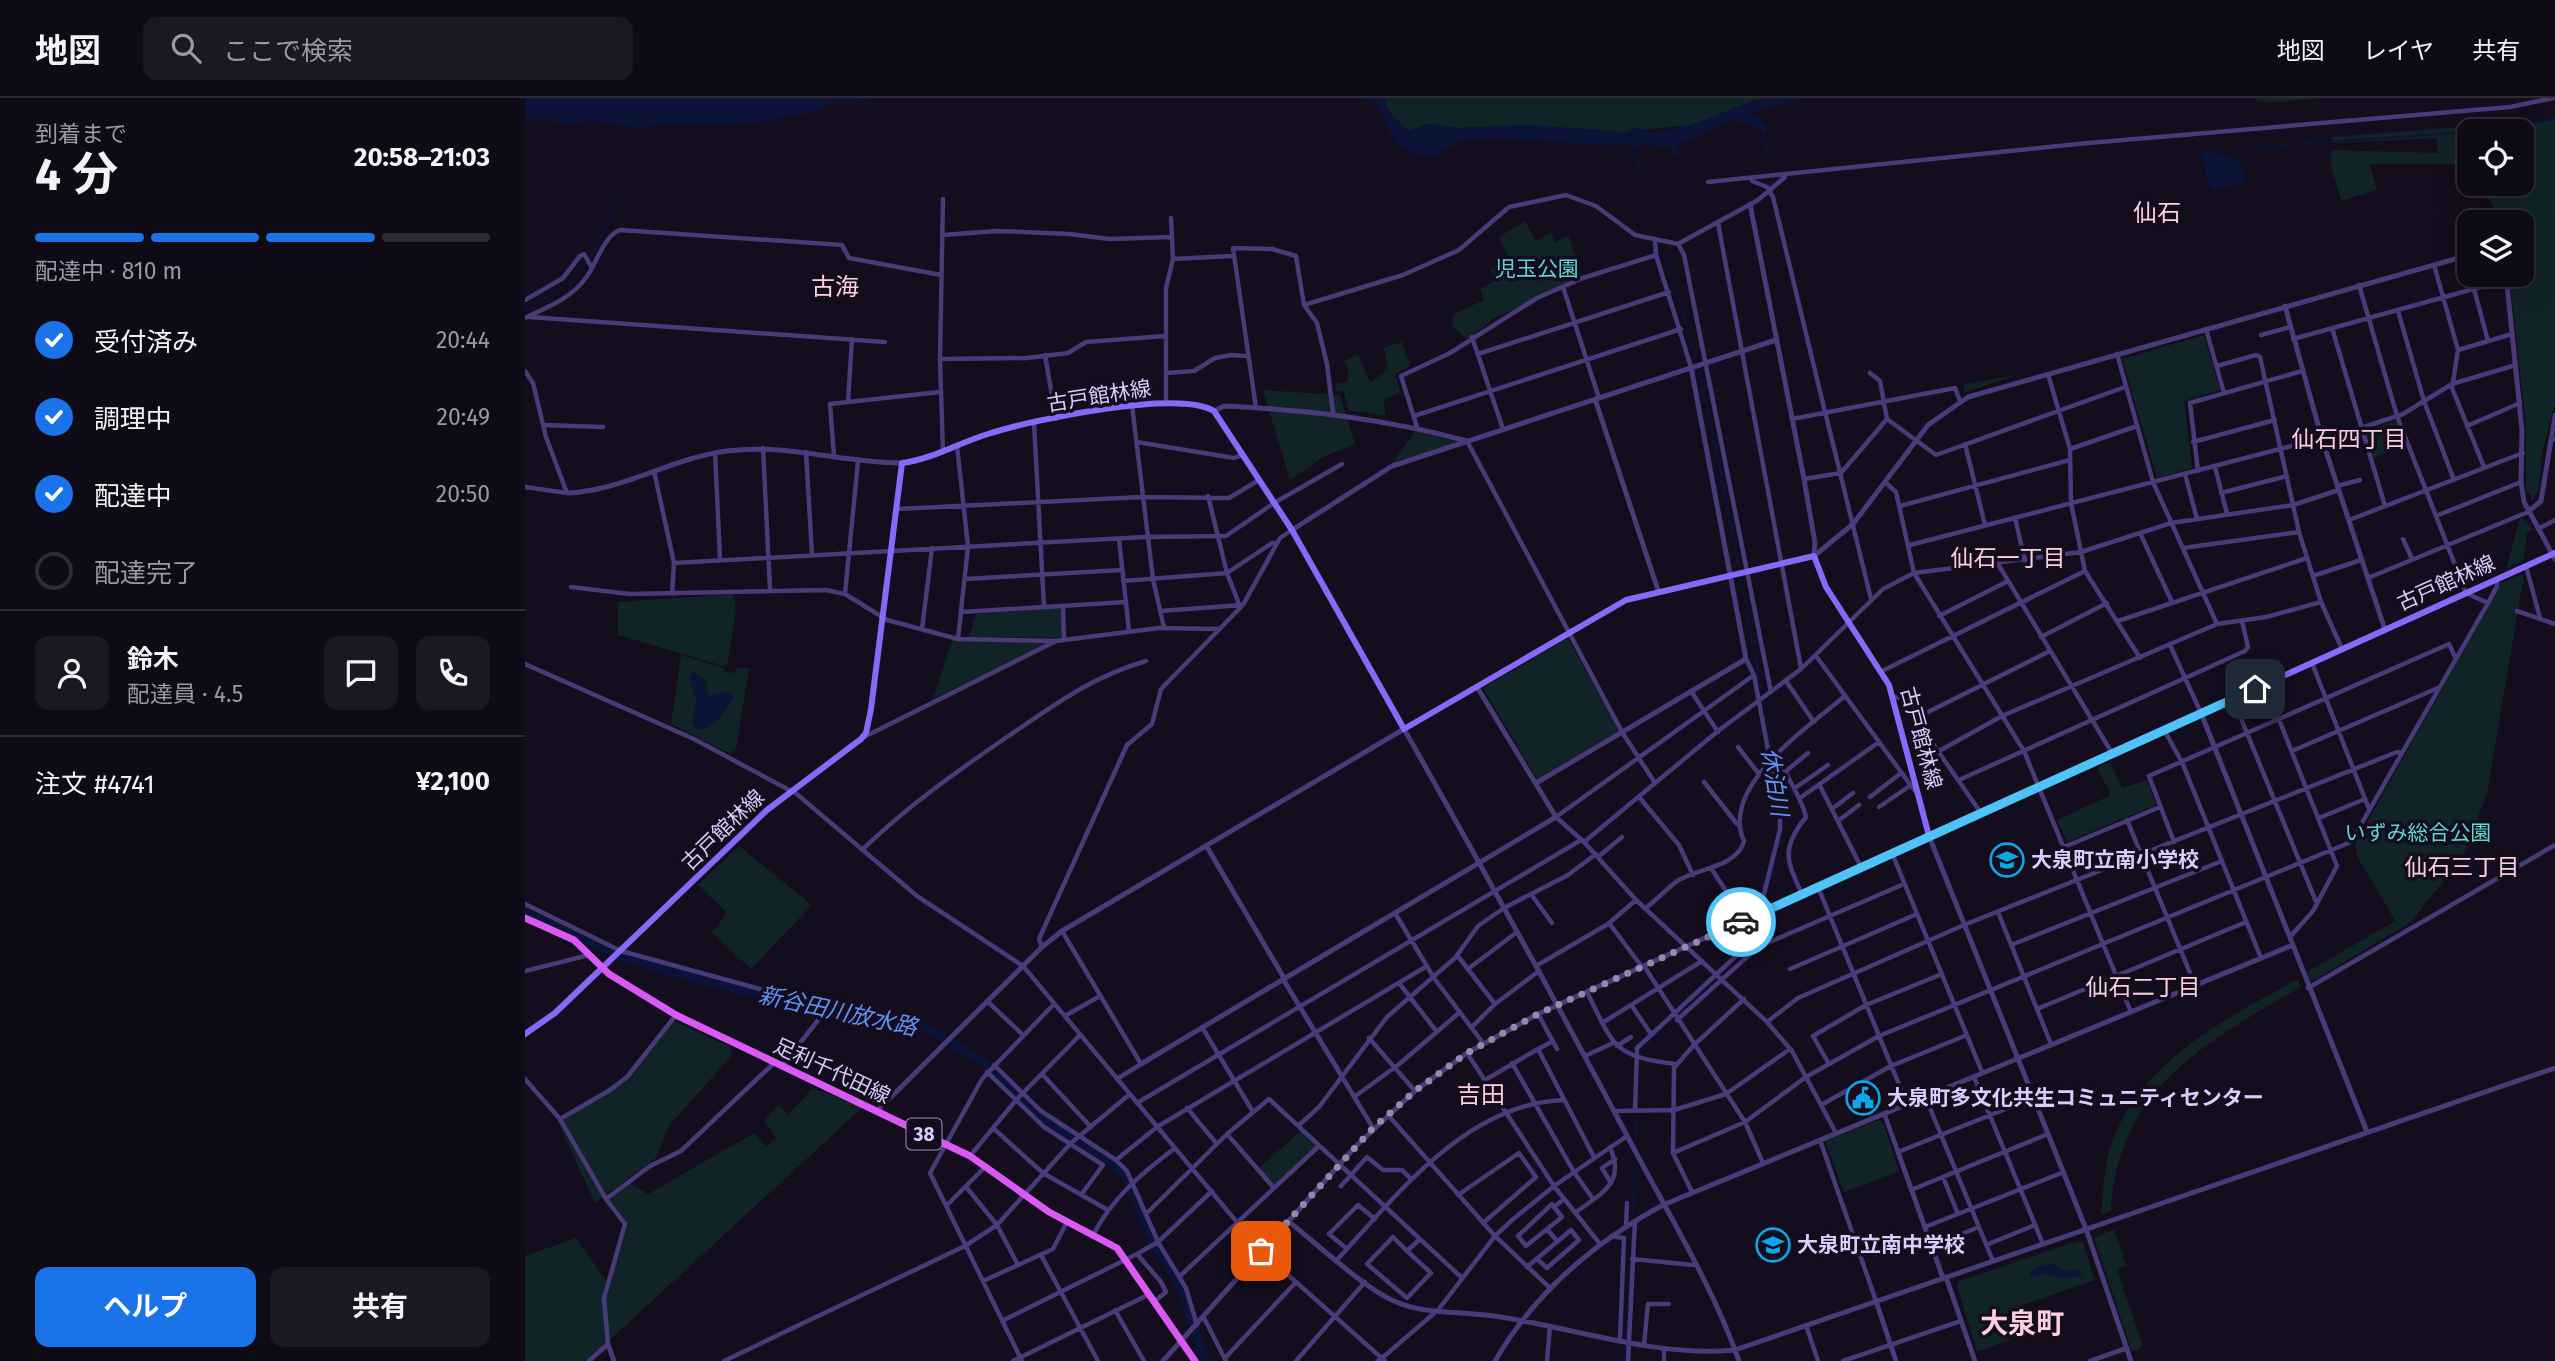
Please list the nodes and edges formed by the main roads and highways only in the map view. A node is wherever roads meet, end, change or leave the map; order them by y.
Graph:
1 (2554, 555) edge
2 (525, 918) edge
3 (603, 968) junction
4 (525, 1034) edge
5 (1195, 1361) edge

1 - 3 main road, 古戸館林線
2 - 3 main road, 足利千代田線 / 38
3 - 4 main road
3 - 5 main road, 足利千代田線 / 38

